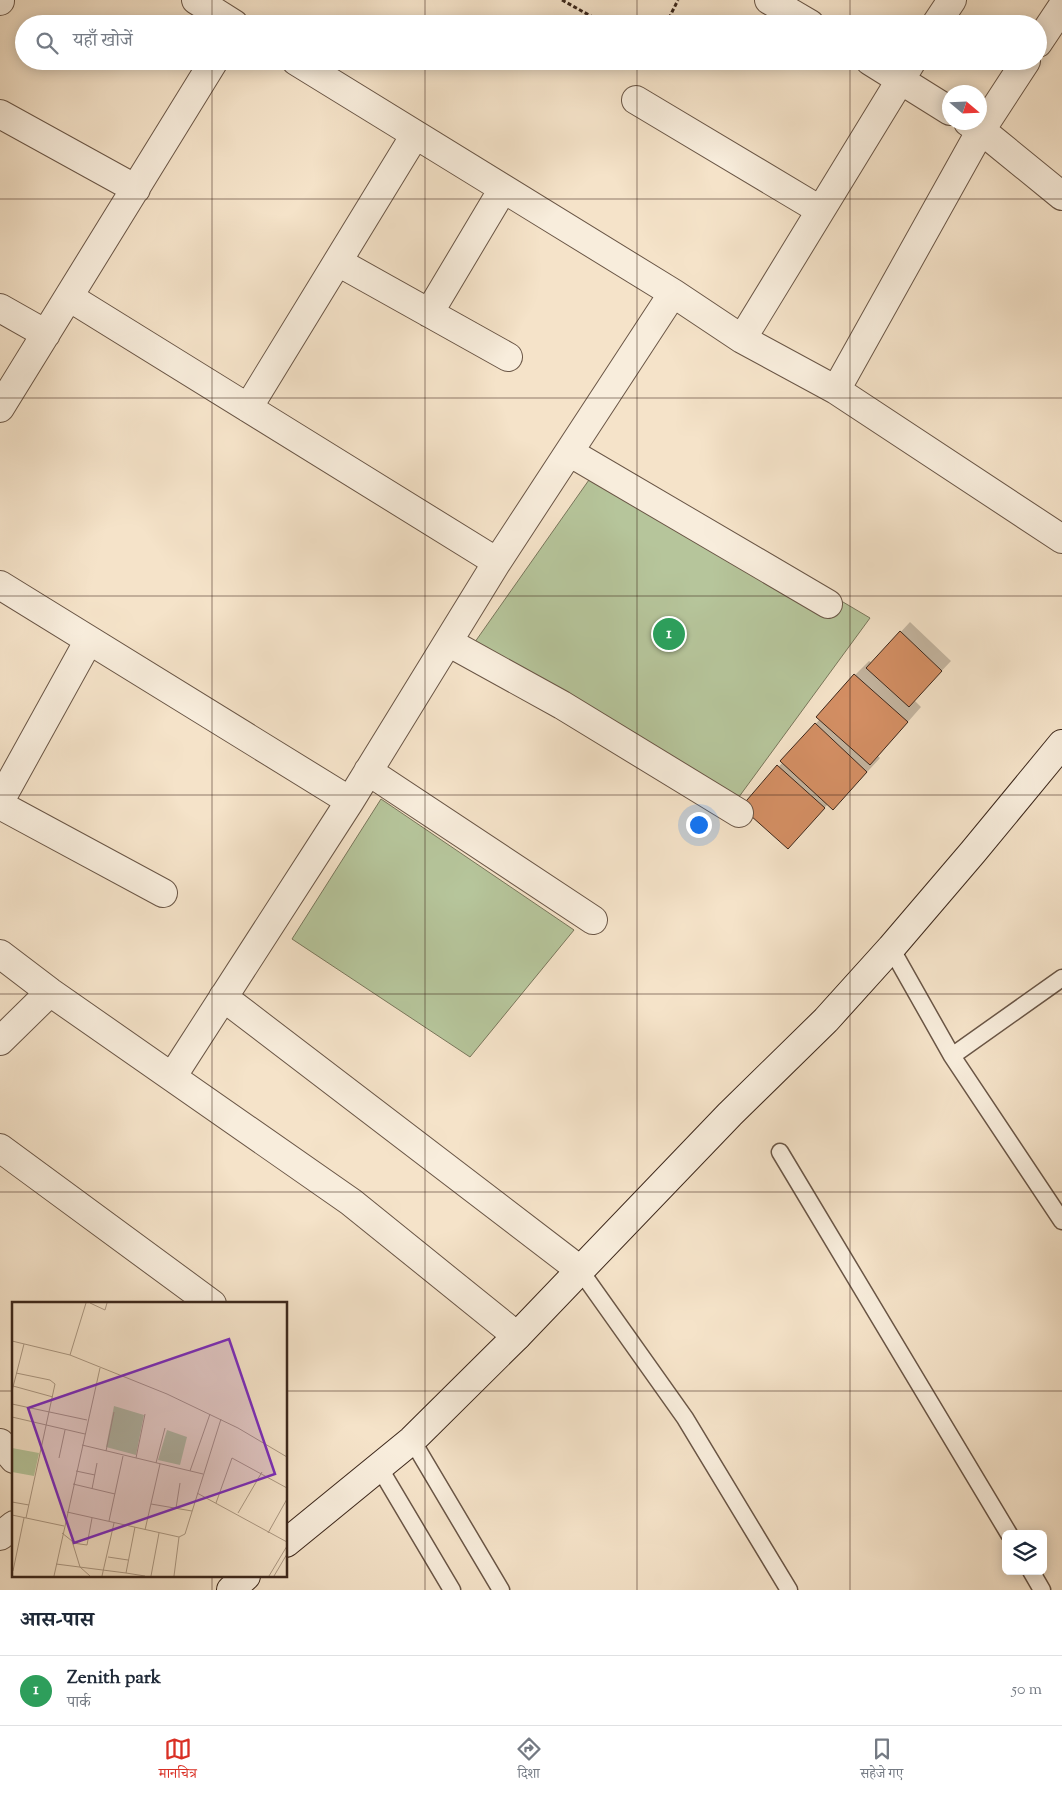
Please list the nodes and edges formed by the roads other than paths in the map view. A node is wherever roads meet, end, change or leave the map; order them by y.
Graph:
1 (196, 0) edge
2 (769, 0) edge
3 (952, 0) edge
4 (1062, 7) edge
5 (220, 15) edge
6 (795, 15) edge
7 (942, 15) edge
8 (1047, 30) edge
9 (209, 70) edge
10 (311, 70) edge
11 (906, 70) edge
12 (1019, 70) edge
13 (636, 100) dead end
14 (942, 104) edge
15 (987, 110) edge
16 (0, 114) edge
17 (972, 130) edge
18 (979, 130) edge
19 (416, 135) junction
20 (136, 189) junction
21 (503, 189) junction
22 (1062, 196) edge
23 (820, 210) junction
24 (338, 262) junction
25 (673, 293) junction
26 (69, 297) junction
27 (0, 308) edge
28 (430, 313) junction
29 (46, 334) junction
30 (742, 339) junction
31 (508, 358) dead end
32 (836, 390) junction
33 (0, 408) edge
34 (248, 408) junction
35 (569, 452) junction
36 (1062, 539) edge
37 (497, 562) junction
38 (0, 585) edge
39 (828, 604) dead end
40 (89, 640) junction
41 (448, 642) junction
42 (1062, 744) edge
43 (368, 771) junction
44 (350, 801) junction
45 (0, 803) edge
46 (739, 813) dead end
47 (163, 893) dead end
48 (593, 920) dead end
49 (891, 948) junction
50 (0, 954) edge
51 (1062, 978) edge
52 (50, 992) junction
53 (223, 997) junction
54 (0, 1041) edge
55 (952, 1056) junction
56 (172, 1076) junction
57 (0, 1148) edge
58 (780, 1152) dead end
59 (1059, 1210) edge
60 (580, 1270) junction
61 (209, 1302) edge
62 (516, 1336) junction
63 (412, 1440) junction
64 (0, 1443) edge
65 (12, 1457) edge
66 (380, 1467) junction
67 (12, 1527) edge
68 (1007, 1530) edge
69 (0, 1536) edge
70 (288, 1541) edge
71 (1033, 1575) edge
72 (244, 1578) edge
73 (231, 1590) edge
74 (452, 1590) edge
75 (501, 1590) edge
76 (790, 1590) edge
77 (1042, 1590) edge

1 - 5 street
2 - 6 street
3 - 7 street
4 - 8 street
9 - 20 street
10 - 19 street
11 - 14 street
11 - 23 street
12 - 15 street
13 - 23 street
16 - 20 street
17 - 32 street
18 - 22 street
19 - 21 street
19 - 24 street
20 - 26 street
21 - 25 street
21 - 28 street
23 - 30 street
24 - 28 street
24 - 34 street
25 - 30 street
25 - 35 street
26 - 29 street
26 - 34 street
27 - 29 street
28 - 31 street
29 - 33 street
30 - 32 street
32 - 36 street
34 - 37 street
35 - 37 street
35 - 39 street
37 - 41 street
38 - 40 street
40 - 44 street
40 - 45 street
41 - 43 street
41 - 46 street
42 - 49 street
43 - 44 street
43 - 48 street
44 - 53 street
45 - 47 street
49 - 55 lane
49 - 60 street
50 - 52 street
51 - 55 lane
52 - 54 street
52 - 56 street
53 - 56 street
53 - 60 street
55 - 59 lane
56 - 62 street
57 - 61 street
58 - 68 lane
60 - 62 street
60 - 76 lane
62 - 63 street
63 - 66 street
63 - 75 lane
64 - 65 street
66 - 70 street
66 - 74 lane
67 - 69 street
71 - 77 lane
72 - 73 street

